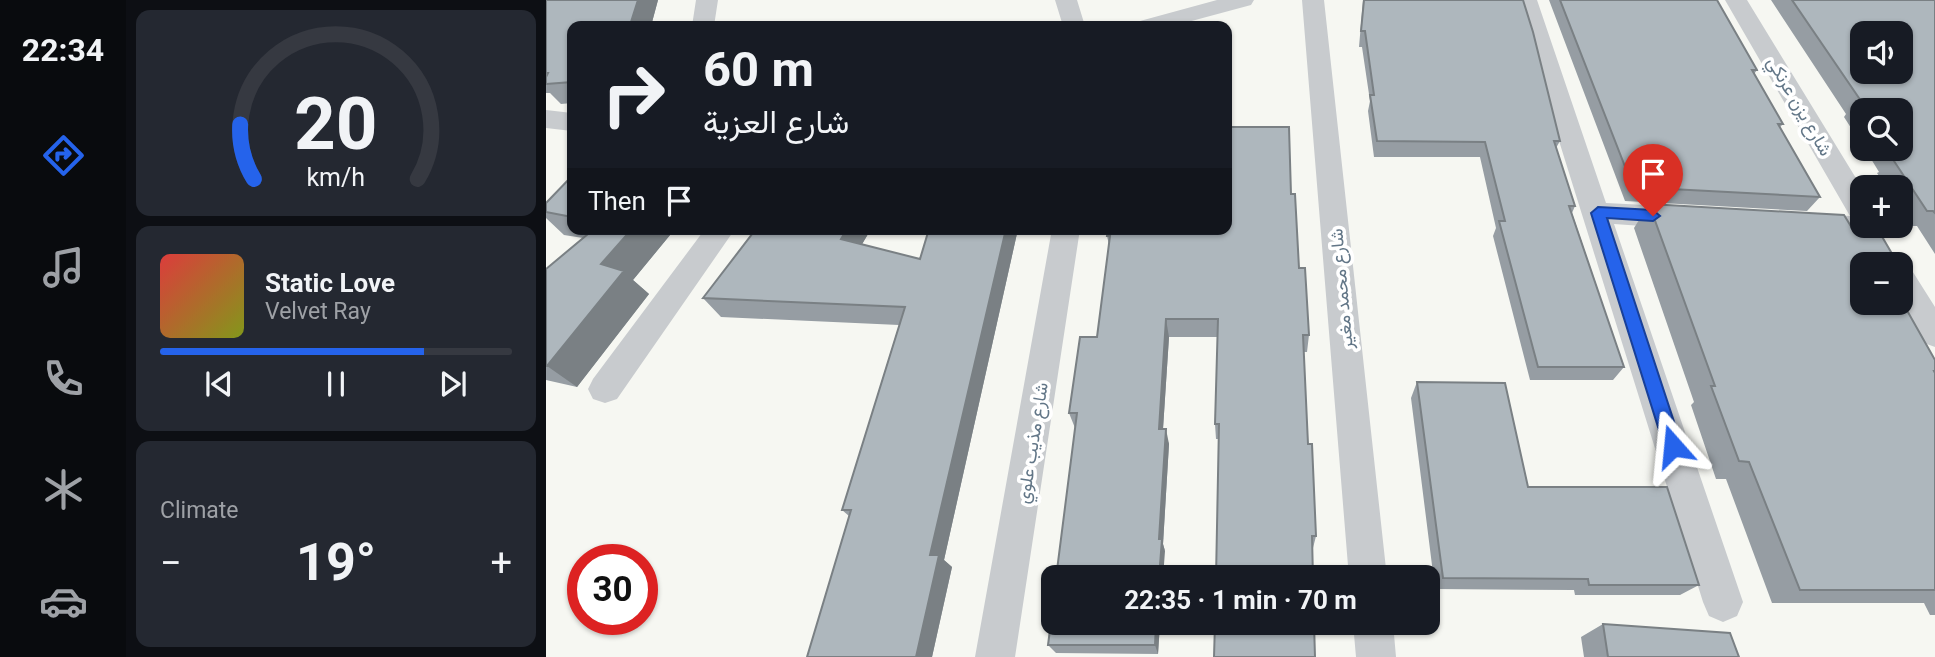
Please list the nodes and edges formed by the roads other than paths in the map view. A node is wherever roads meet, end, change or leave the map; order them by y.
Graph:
1 (707, 0) edge
2 (1066, 0) edge
3 (1243, 0) edge
4 (1313, 0) edge
5 (1527, 0) edge
6 (1736, 0) edge
7 (704, 21) edge
8 (1072, 21) edge
9 (1166, 21) edge
10 (546, 119) edge
11 (567, 121) edge
12 (1850, 192) edge
13 (1598, 213) junction
14 (1707, 219) edge
15 (1850, 222) edge
16 (1789, 223) edge
17 (717, 235) edge
18 (1065, 235) edge
19 (1913, 298) edge
20 (1935, 334) edge
21 (604, 389) dead end
22 (1367, 565) edge
23 (1723, 602) dead end
24 (1374, 635) edge
25 (995, 657) edge
26 (1376, 657) edge

1 - 7 street
2 - 8 street
3 - 9 street
4 - 22 street, شارع محمد مغير
5 - 13 street
6 - 12 street, شارع يزن عرنكي
10 - 11 street
13 - 14 street
13 - 23 street
15 - 16 street
17 - 21 street
18 - 25 street, شارع مذيب علوي
19 - 20 street
24 - 26 street

